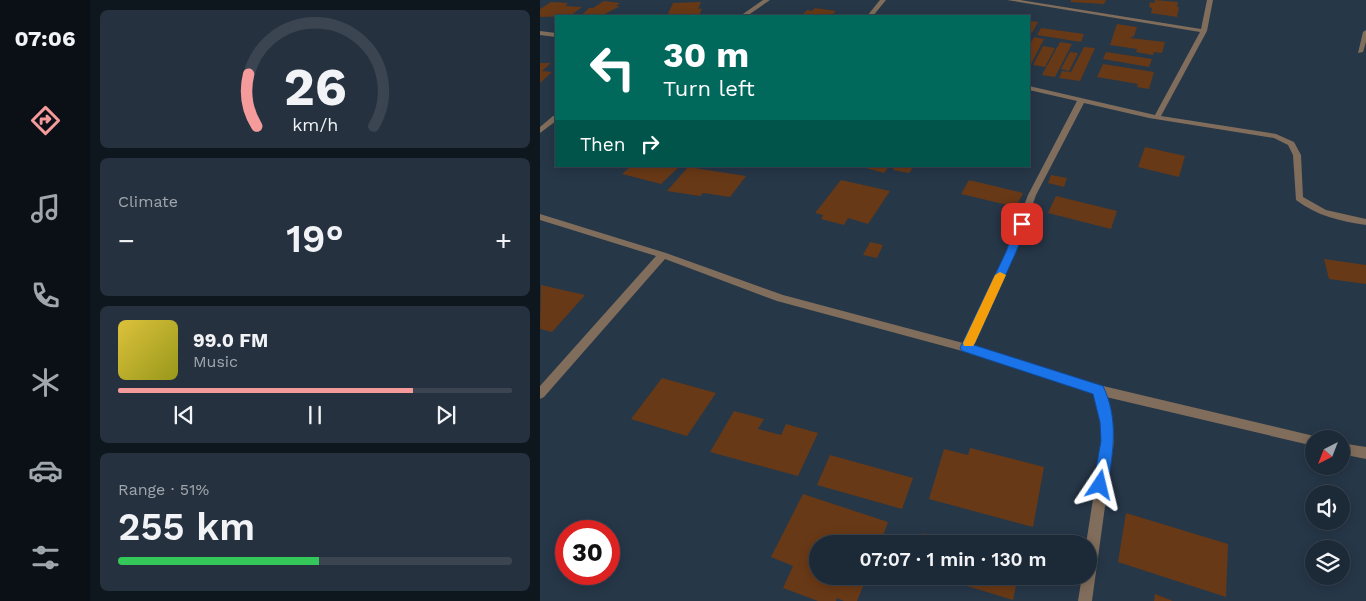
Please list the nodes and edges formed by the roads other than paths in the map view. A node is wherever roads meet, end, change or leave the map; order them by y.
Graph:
1 (767, 0) edge
2 (883, 0) edge
3 (1010, 0) edge
4 (1210, 0) edge
5 (744, 15) edge
6 (871, 15) edge
7 (1204, 31) junction
8 (1366, 32) edge
9 (540, 33) edge
10 (555, 35) edge
11 (1360, 52) dead end
12 (1030, 88) edge
13 (1081, 101) junction
14 (1157, 117) junction
15 (555, 119) edge
16 (540, 132) edge
17 (540, 217) edge
18 (1366, 222) edge
19 (663, 256) junction
20 (966, 348) junction
21 (1099, 390) junction
22 (540, 394) edge
23 (1305, 439) edge
24 (1350, 450) edge
25 (1366, 454) edge
26 (1084, 601) edge

1 - 5 street
2 - 6 street
3 - 7 street
4 - 7 street
7 - 14 street
8 - 11 street
9 - 10 street
12 - 13 street
13 - 14 street
13 - 20 street
14 - 18 street
15 - 16 street
17 - 19 street
19 - 20 street
19 - 22 street
20 - 21 street
21 - 23 street
21 - 26 street
24 - 25 street

